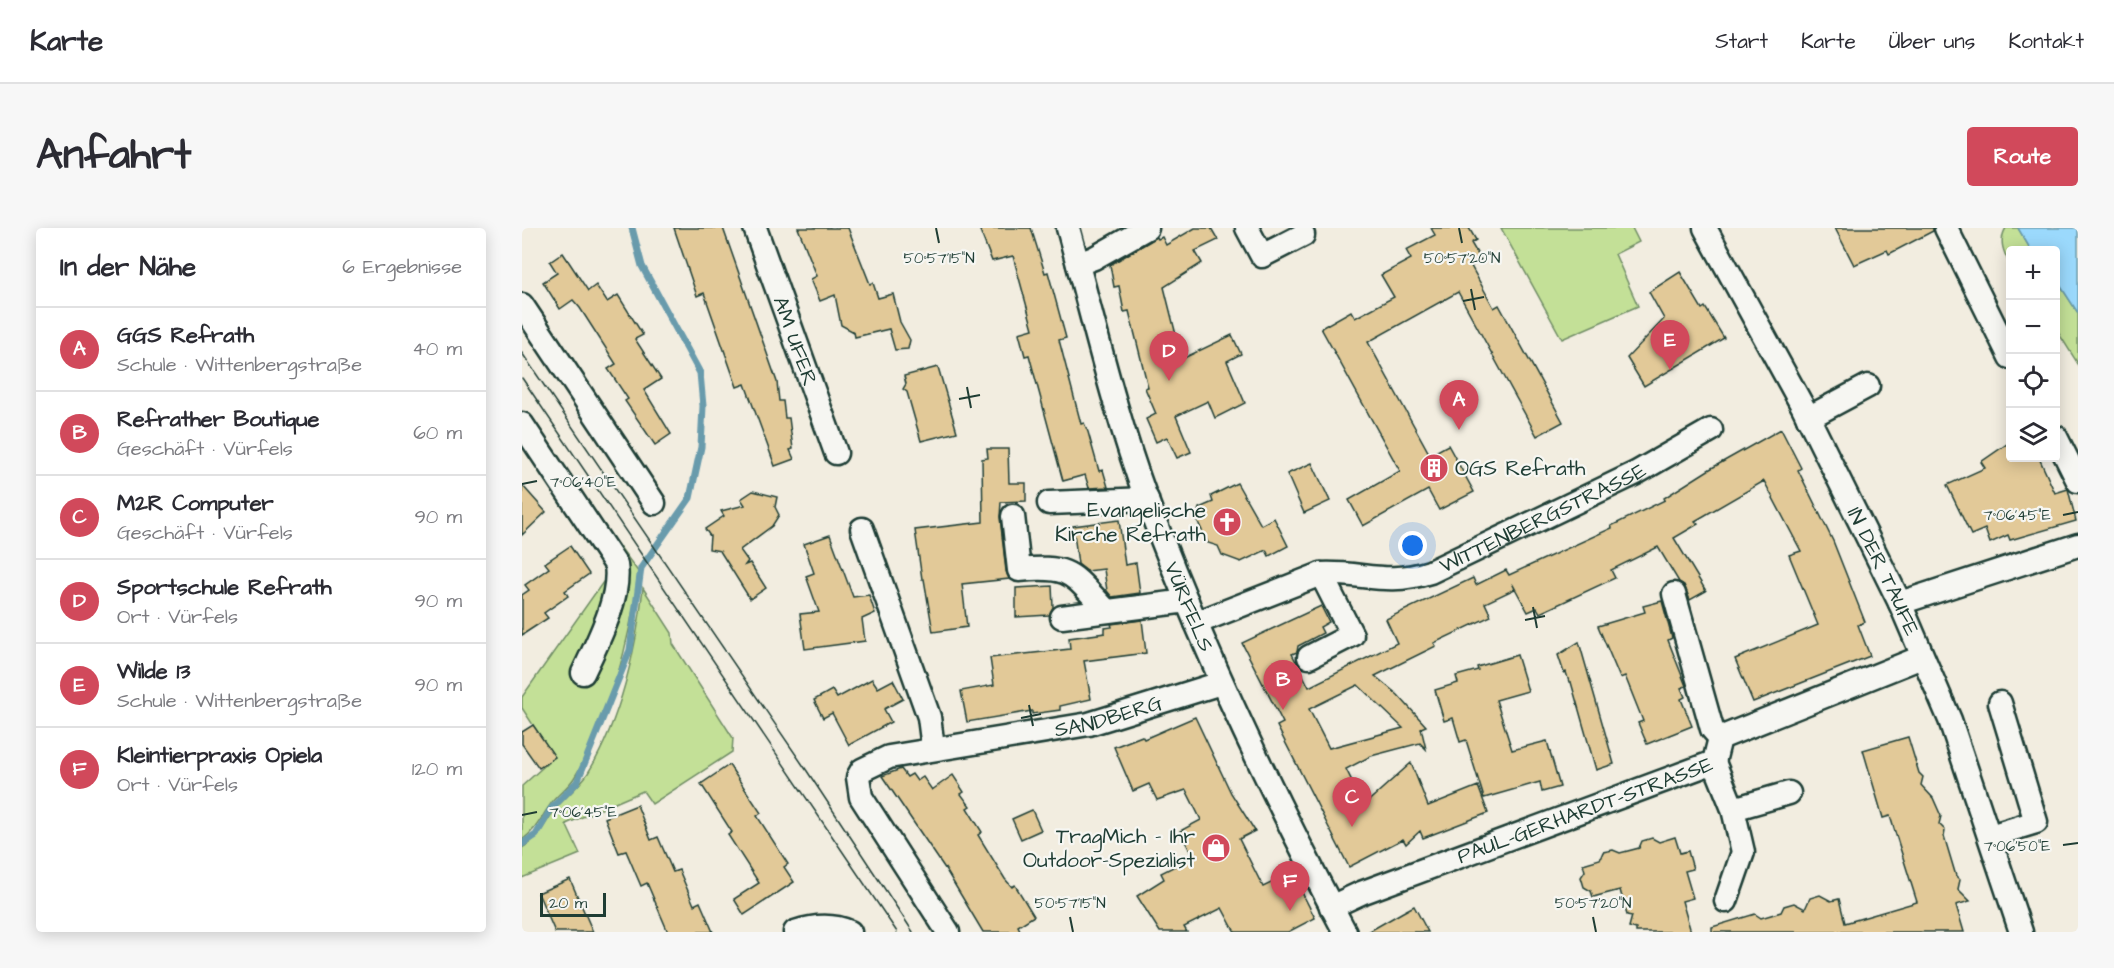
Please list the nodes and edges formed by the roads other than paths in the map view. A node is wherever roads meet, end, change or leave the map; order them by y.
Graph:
1 (755, 228) edge
2 (1068, 228) edge
3 (1147, 228) edge
4 (1247, 228) edge
5 (1705, 228) edge
6 (1946, 228) edge
7 (1303, 235) dead end
8 (1078, 264) junction
9 (522, 305) edge
10 (2009, 354) edge
11 (1868, 386) dead end
12 (1808, 418) junction
13 (522, 424) edge
14 (1711, 430) dead end
15 (2060, 447) edge
16 (836, 453) dead end
17 (2078, 481) edge
18 (1147, 499) junction
19 (654, 503) dead end
20 (1049, 503) dead end
21 (1012, 516) dead end
22 (862, 529) dead end
23 (2078, 545) edge
24 (1321, 573) junction
25 (1674, 594) dead end
26 (1187, 600) junction
27 (1900, 603) junction
28 (1107, 611) junction
29 (1062, 617) dead end
30 (1196, 623) junction
31 (1309, 657) dead end
32 (1922, 657) junction
33 (583, 673) dead end
34 (1221, 682) junction
35 (2000, 703) dead end
36 (1720, 738) junction
37 (933, 748) junction
38 (1714, 762) junction
39 (1788, 793) dead end
40 (1733, 809) junction
41 (1990, 836) junction
42 (1726, 901) dead end
43 (1331, 907) junction
44 (795, 932) edge
45 (850, 932) edge
46 (948, 932) edge
47 (1345, 932) edge
48 (2021, 932) edge

1 - 16 street, AM UFER
2 - 8 street, VÜRFELS
3 - 8 street
4 - 7 street
5 - 12 street, IN DER TAUFE
6 - 10 street
8 - 18 street, VÜRFELS
9 - 19 street
11 - 12 street
12 - 27 street, IN DER TAUFE
13 - 33 street
14 - 24 street, WITTENBERGSTRASSE
15 - 17 street
18 - 20 street
18 - 26 street, VÜRFELS
21 - 28 street
22 - 37 street
23 - 27 street
24 - 30 street, WITTENBERGSTRASSE
24 - 31 street
25 - 36 street
26 - 28 street
26 - 30 street, VÜRFELS
27 - 32 street, IN DER TAUFE
28 - 29 street
30 - 34 street, VÜRFELS
32 - 36 street, PAUL-GERHARDT-STRASSE
32 - 41 street, IN DER TAUFE
34 - 37 street, SANDBERG
34 - 43 street, VÜRFELS
35 - 41 street
36 - 38 street, PAUL-GERHARDT-STRASSE
37 - 46 street, SANDBERG
38 - 40 street
38 - 43 street, PAUL-GERHARDT-STRASSE
39 - 40 street
40 - 42 street
41 - 48 street, IN DER TAUFE
43 - 47 street, VÜRFELS
44 - 45 street

